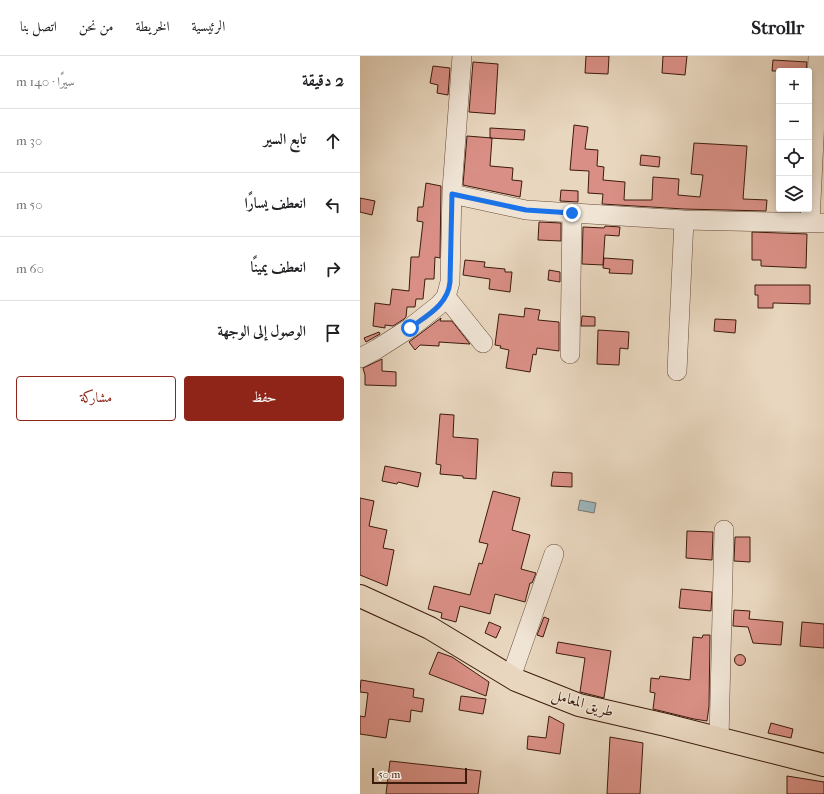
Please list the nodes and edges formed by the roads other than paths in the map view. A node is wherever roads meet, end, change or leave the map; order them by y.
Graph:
1 (462, 56) edge
2 (818, 57) edge
3 (452, 194) junction
4 (572, 213) junction
5 (684, 220) junction
6 (817, 222) edge
7 (446, 297) junction
8 (483, 343) dead end
9 (570, 354) dead end
10 (360, 358) edge
11 (676, 371) dead end
12 (724, 530) dead end
13 (554, 554) dead end
14 (360, 596) edge
15 (511, 677) junction
16 (719, 739) junction
17 (824, 765) edge

1 - 3 street
2 - 6 street
3 - 4 street
3 - 7 street
4 - 5 street
4 - 9 street
5 - 6 street
5 - 11 street
7 - 8 street
7 - 10 street
12 - 16 street
13 - 15 street
14 - 15 main road, طريق المعامل
15 - 16 main road, طريق المعامل
16 - 17 main road, طريق المعامل

